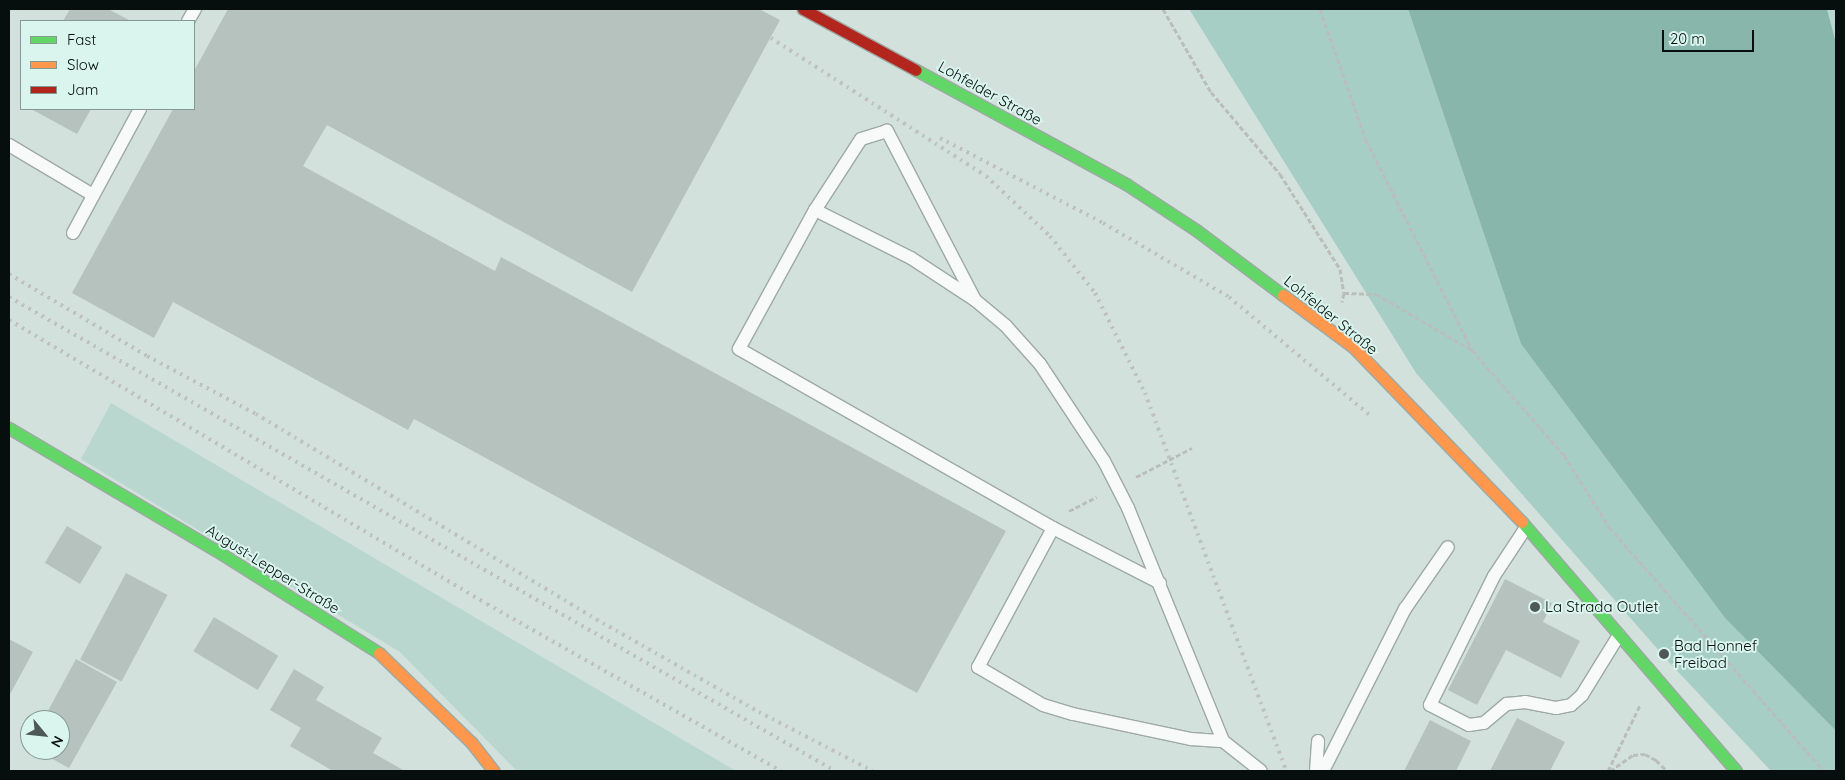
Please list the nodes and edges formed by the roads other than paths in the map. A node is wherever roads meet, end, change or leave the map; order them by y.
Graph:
1 (195, 9) edge
2 (803, 9) edge
3 (189, 20) edge
4 (139, 110) edge
5 (9, 144) edge
6 (93, 195) junction
7 (815, 210) junction
8 (73, 233) dead end
9 (975, 300) junction
10 (9, 428) edge
11 (1053, 528) junction
12 (1525, 529) junction
13 (1448, 547) dead end
14 (1160, 583) junction
15 (1619, 635) junction
16 (1223, 741) junction
17 (1318, 741) dead end
18 (494, 771) edge
19 (1261, 771) edge
20 (1316, 771) edge
21 (1323, 771) edge
22 (1736, 771) edge

1 - 3 lane
2 - 12 street, Lohfelder Straße
4 - 6 lane
5 - 6 lane
6 - 8 lane
7 - 9 lane
7 - 9 lane
7 - 11 lane
9 - 14 lane
10 - 18 street, August-Lepper-Straße
11 - 14 lane
11 - 16 lane
12 - 15 street, Lohfelder Straße
12 - 15 lane
13 - 21 lane
14 - 16 lane
15 - 22 street, Lohfelder Straße
16 - 19 lane
17 - 20 lane

